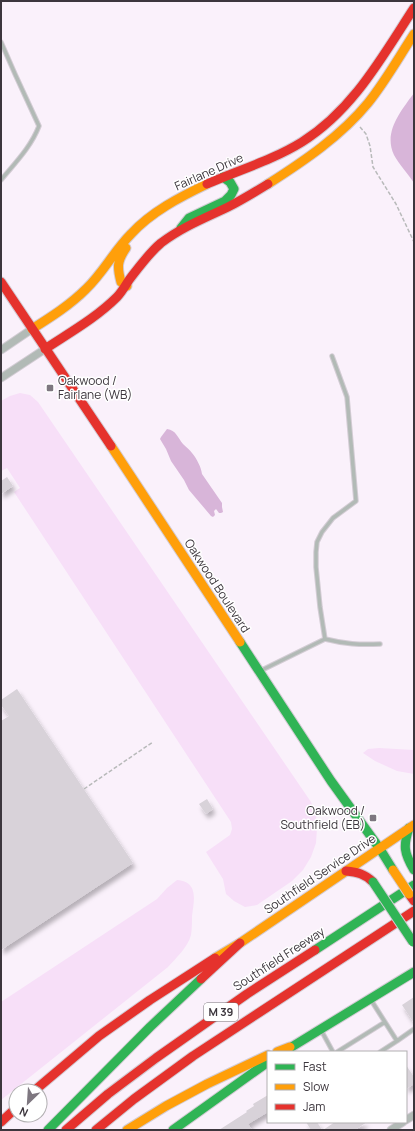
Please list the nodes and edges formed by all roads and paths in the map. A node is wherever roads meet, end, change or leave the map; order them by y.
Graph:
1 (414, 8) edge
2 (414, 34) edge
3 (1, 42) edge
4 (358, 125) dead end
5 (223, 177) junction
6 (1, 180) edge
7 (168, 204) junction
8 (179, 231) junction
9 (414, 242) edge
10 (1, 282) edge
11 (127, 286) junction
12 (32, 329) junction
13 (45, 349) junction
14 (1, 350) edge
15 (332, 356) dead end
16 (1, 378) edge
17 (325, 639) junction
18 (380, 644) dead end
19 (259, 672) junction
20 (153, 742) dead end
21 (84, 789) dead end
22 (412, 827) edge
23 (380, 848) junction
24 (414, 870) edge
25 (346, 871) junction
26 (414, 885) edge
27 (414, 901) edge
28 (414, 911) edge
29 (240, 943) junction
30 (414, 943) edge
31 (413, 972) edge
32 (370, 999) junction
33 (385, 1022) junction
34 (414, 1029) edge
35 (321, 1030) junction
36 (397, 1041) junction
37 (286, 1050) edge
38 (332, 1051) edge
39 (339, 1051) edge
40 (382, 1051) edge
41 (267, 1055) edge
42 (267, 1063) edge
43 (44, 1083) edge
44 (402, 1123) edge
45 (48, 1130) edge
46 (66, 1130) edge
47 (96, 1130) edge
48 (127, 1130) edge
49 (173, 1130) edge
50 (391, 1130) edge

1 - 5 main road, Fairlane Drive
2 - 8 main road
3 - 6 lane
4 - 9 path
5 - 7 main road, Fairlane Drive
5 - 8 main road
7 - 11 main road
7 - 12 main road, Fairlane Drive
8 - 11 main road
10 - 12 main road, Oakwood Boulevard
11 - 13 main road
12 - 13 main road, Oakwood Boulevard
12 - 14 street, Fairlane Drive
13 - 16 street
13 - 19 main road, Oakwood Boulevard
15 - 17 lane
17 - 18 lane
17 - 19 lane
19 - 23 main road, Oakwood Boulevard
20 - 21 path
22 - 23 main road, Southfield Service Drive
22 - 24 main road
23 - 25 main road, Southfield Service Drive
23 - 27 main road, Oakwood Boulevard, bridge
25 - 29 main road, Southfield Service Drive
25 - 30 main road, bridge
26 - 46 main road, Southfield Freeway / M 39
28 - 47 main road, M 39
29 - 43 main road
29 - 45 main road
31 - 32 main road
32 - 33 lane
32 - 35 main road
33 - 36 lane
33 - 39 lane
34 - 36 lane
35 - 37 main road
35 - 38 lane
36 - 40 lane
41 - 48 main road
42 - 49 main road
44 - 50 street

